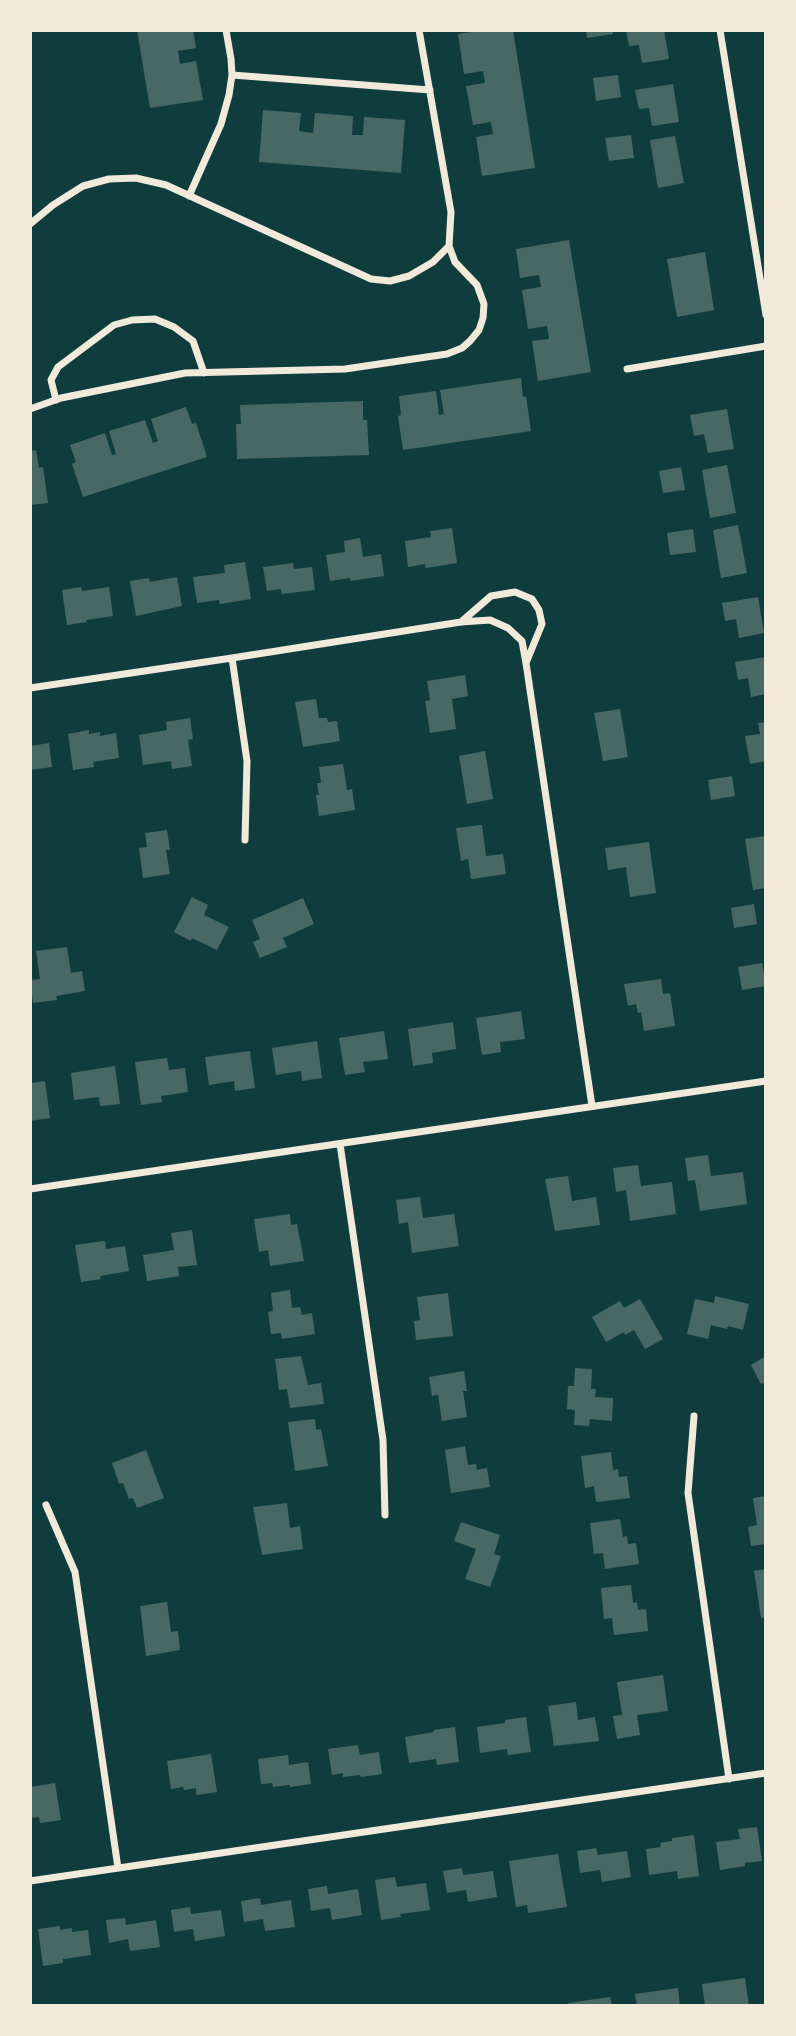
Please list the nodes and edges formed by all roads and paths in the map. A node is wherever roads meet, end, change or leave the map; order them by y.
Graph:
1 (226, 30) edge
2 (419, 30) edge
3 (720, 30) edge
4 (232, 75) junction
5 (430, 90) junction
6 (189, 196) junction
7 (30, 224) edge
8 (449, 246) junction
9 (766, 315) edge
10 (766, 346) edge
11 (627, 369) dead end
12 (204, 373) junction
13 (56, 400) junction
14 (30, 409) edge
15 (461, 622) junction
16 (232, 659) junction
17 (526, 663) junction
18 (30, 688) edge
19 (245, 840) dead end
20 (766, 1081) edge
21 (592, 1106) junction
22 (340, 1144) junction
23 (30, 1189) edge
24 (694, 1416) dead end
25 (46, 1505) dead end
26 (385, 1515) dead end
27 (766, 1773) edge
28 (729, 1779) junction
29 (118, 1868) junction
30 (30, 1881) edge

1 - 4 street
2 - 5 street
3 - 9 street
4 - 5 street
4 - 6 street
5 - 8 street
6 - 7 street
6 - 8 street
8 - 12 street
10 - 11 street
12 - 13 street
12 - 13 street
13 - 14 street
15 - 16 street
15 - 17 street
15 - 17 street
16 - 18 street
16 - 19 street
17 - 21 street
20 - 21 street
21 - 22 street
22 - 23 street
22 - 26 street
24 - 28 street
25 - 29 street
27 - 28 street
28 - 29 street
29 - 30 street

